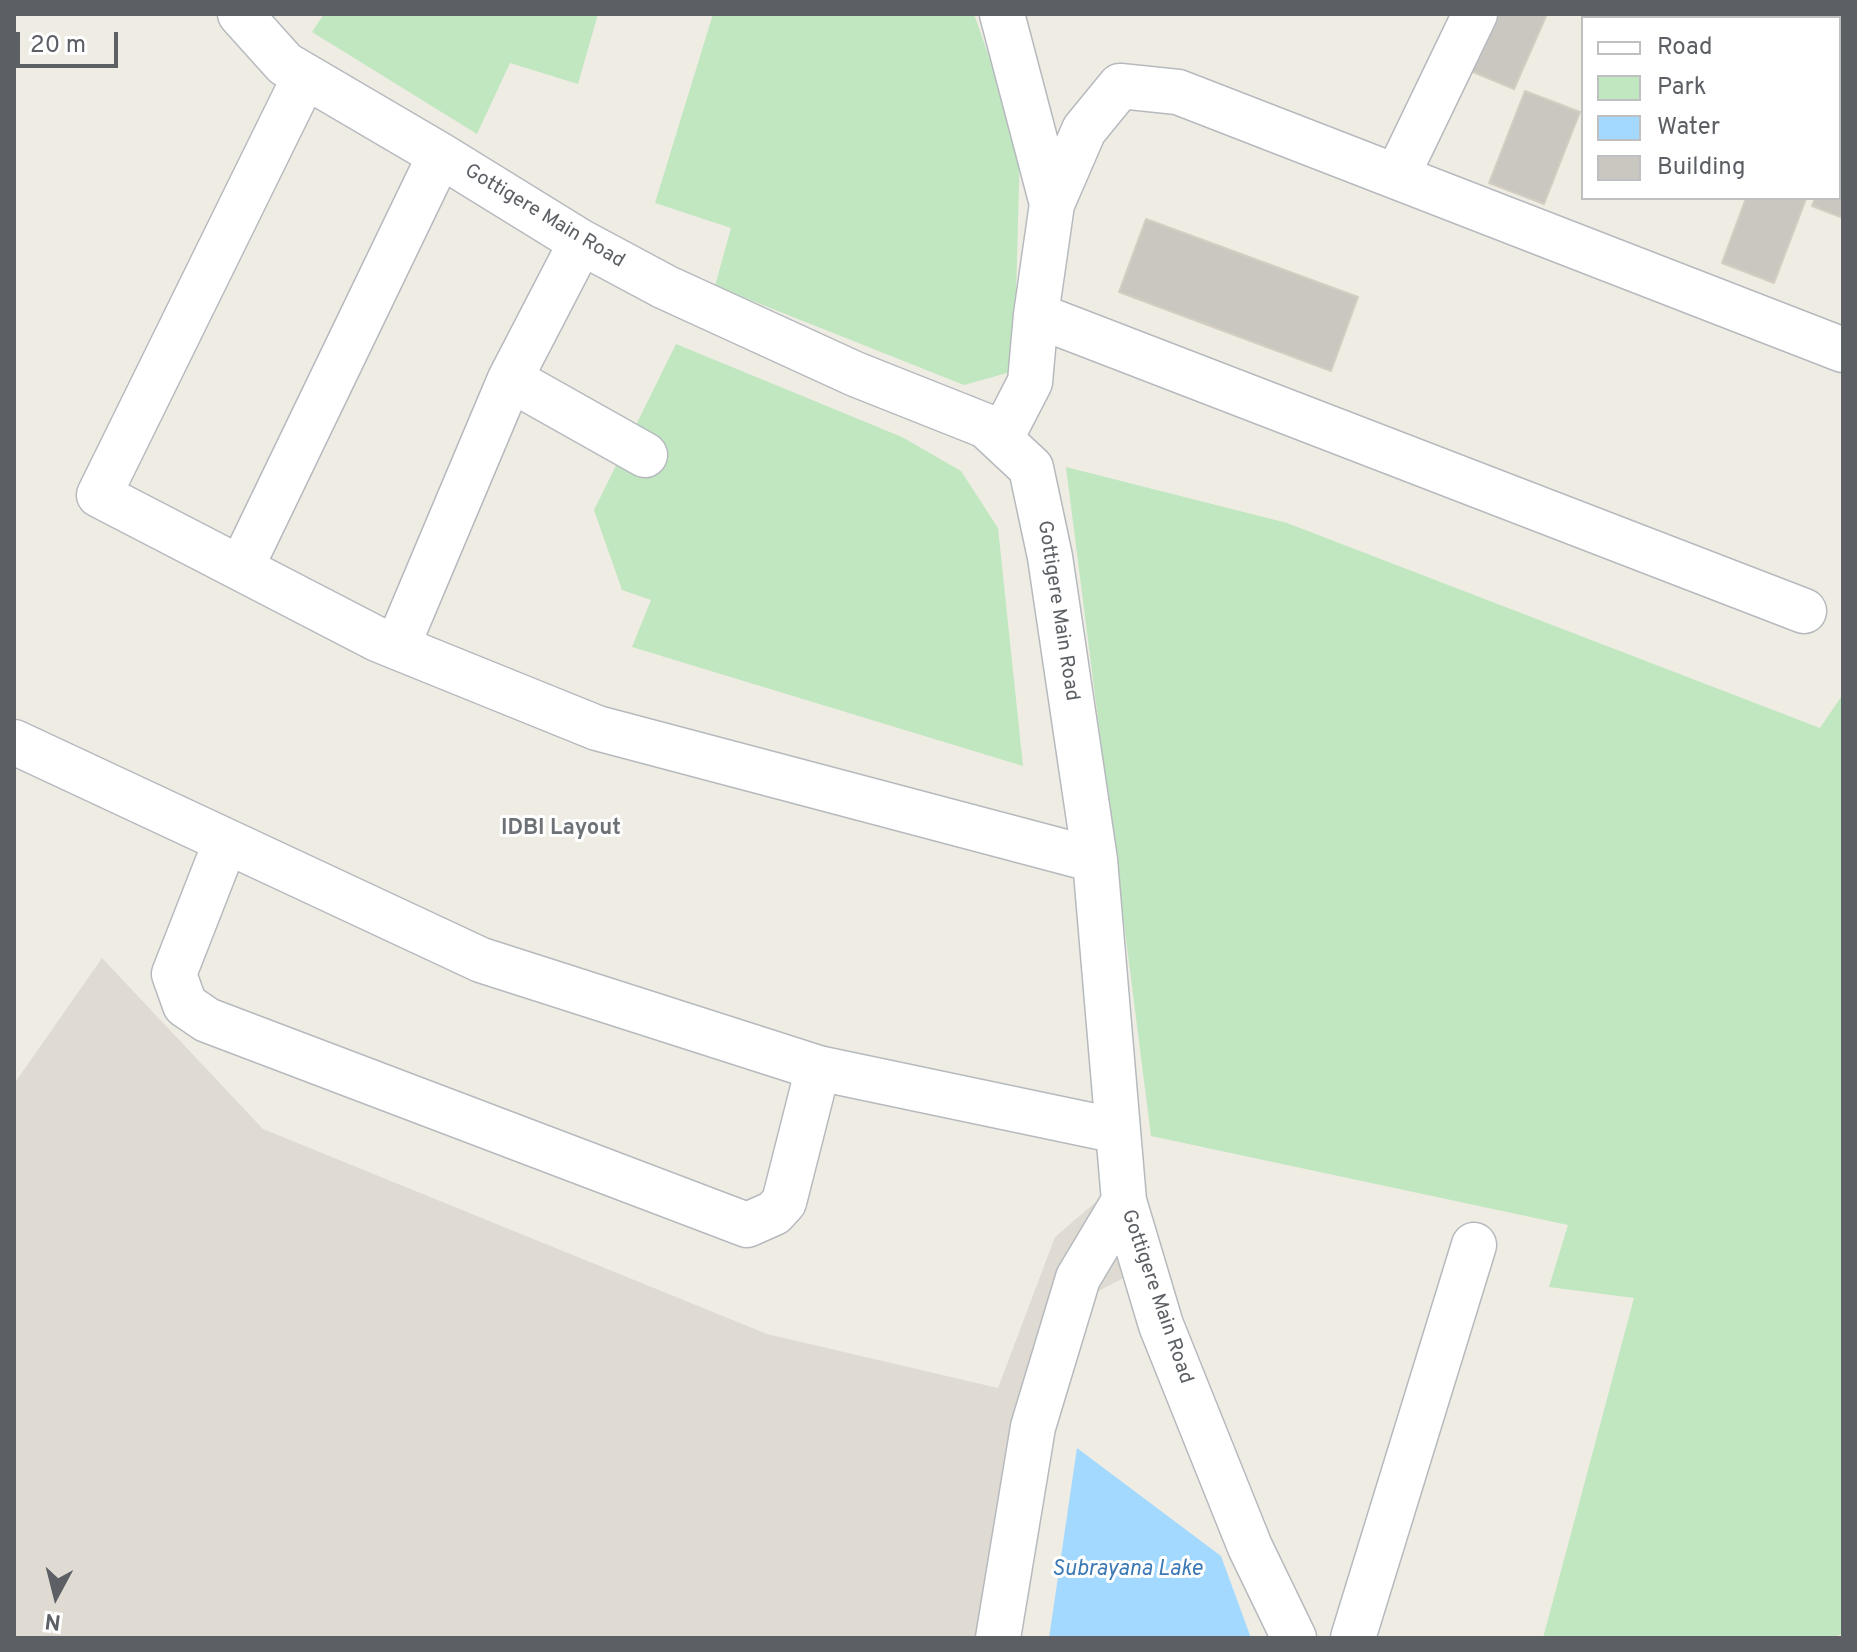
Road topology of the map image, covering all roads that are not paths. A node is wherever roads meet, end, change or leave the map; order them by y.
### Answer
1 (240, 14) edge
2 (1002, 14) edge
3 (1475, 14) edge
4 (305, 76) junction
5 (440, 155) junction
6 (1397, 176) junction
7 (1052, 204) junction
8 (581, 242) junction
9 (1036, 315) junction
10 (1843, 350) edge
11 (510, 379) junction
12 (1001, 438) junction
13 (645, 455) dead end
14 (241, 568) junction
15 (1804, 611) dead end
16 (397, 647) junction
17 (14, 742) edge
18 (226, 841) junction
19 (1095, 860) junction
20 (818, 1068) junction
21 (1118, 1131) junction
22 (1124, 1201) junction
23 (1474, 1245) dead end
24 (998, 1638) edge
25 (1294, 1638) edge
26 (1353, 1638) edge

1 - 4 street, Gottigere Main Road
2 - 7 street
3 - 6 street
4 - 5 street, Gottigere Main Road
4 - 14 street
5 - 8 street, Gottigere Main Road
5 - 14 street
6 - 7 street
6 - 10 street
7 - 9 street
8 - 11 street
8 - 12 street, Gottigere Main Road
9 - 12 street
9 - 15 street
11 - 13 street
11 - 16 street
12 - 19 street, Gottigere Main Road
14 - 16 street
16 - 19 street
17 - 18 street
18 - 20 street
18 - 20 street
19 - 21 street, Gottigere Main Road
20 - 21 street
21 - 22 street, Gottigere Main Road
22 - 24 street
22 - 25 street, Gottigere Main Road
23 - 26 street

